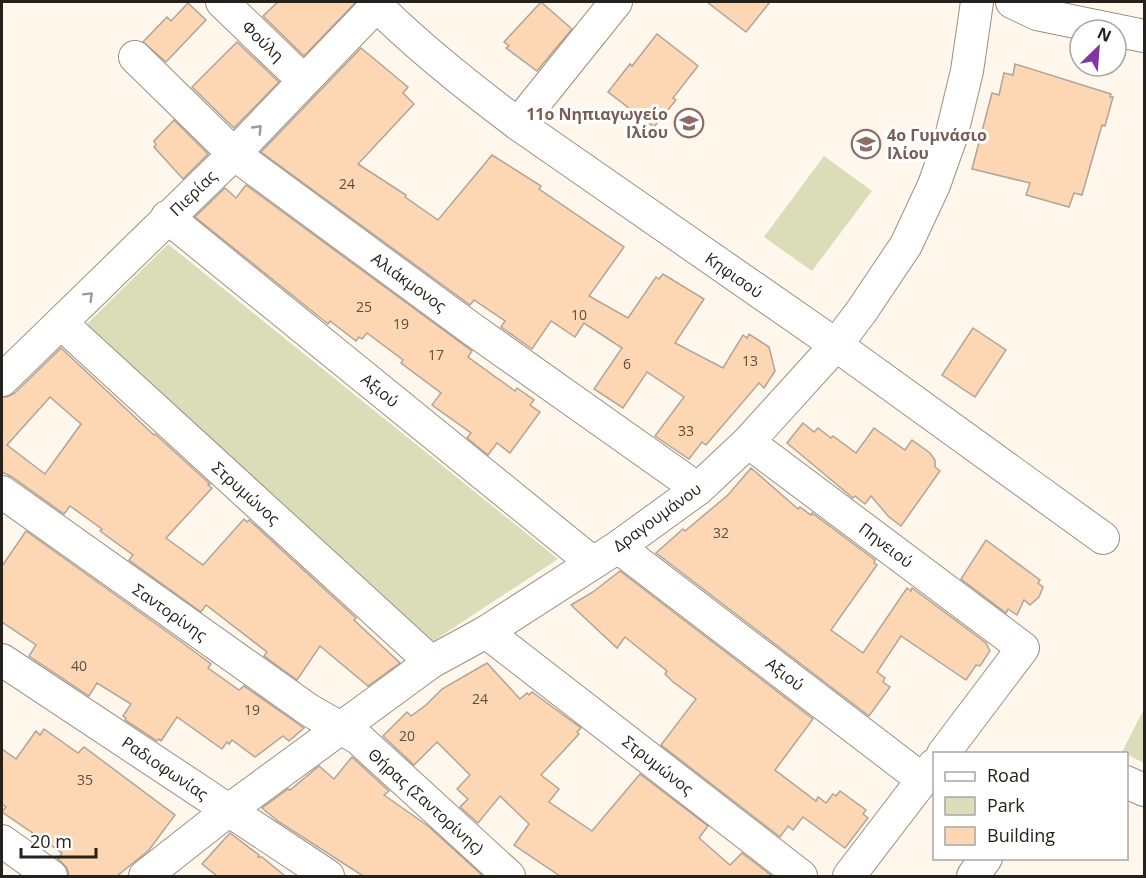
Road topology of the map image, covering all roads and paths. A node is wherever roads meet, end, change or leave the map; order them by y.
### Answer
1 (222, 2) edge
2 (616, 2) edge
3 (977, 2) edge
4 (1012, 2) edge
5 (377, 3) edge
6 (1144, 36) edge
7 (135, 57) dead end
8 (304, 81) junction
9 (518, 124) junction
10 (234, 153) junction
11 (167, 217) junction
12 (61, 323) junction
13 (836, 345) junction
14 (2, 380) edge
15 (748, 442) junction
16 (698, 489) junction
17 (2, 492) edge
18 (1103, 538) dead end
19 (606, 555) junction
20 (486, 632) junction
21 (2, 660) edge
22 (431, 662) junction
23 (342, 728) junction
24 (944, 752) edge
25 (929, 772) edge
26 (1128, 783) edge
27 (1144, 790) edge
28 (229, 810) junction
29 (2, 841) edge
30 (985, 860) edge
31 (51, 876) edge
32 (145, 876) edge
33 (328, 876) edge
34 (509, 876) edge
35 (801, 876) edge
36 (849, 876) edge
37 (973, 876) edge

1 - 8 street, Φούλη
2 - 9 street
3 - 13 street, Δραγουμάνου
4 - 6 street
5 - 8 street, Πιερίας
5 - 9 street, Κηφισού
7 - 10 street, Αλιάκμονος
10 -> 8 street, Πιερίας
9 - 13 street, Κηφισού
10 - 11 street, Πιερίας
10 - 16 street, Αλιάκμονος
12 -> 11 street, Πιερίας
11 - 19 street, Αξιού
12 - 14 street, Πιερίας
12 - 22 street, Στρυμώνος
13 - 15 street, Δραγουμάνου
13 - 18 street, Κηφισού
15 - 16 street, Δραγουμάνου
15 - 24 street, Πηνειού
16 - 19 street, Δραγουμάνου
17 - 23 street, Σαντορίνης
19 - 20 street, Δραγουμάνου
19 - 25 street, Αξιού
20 - 22 street, Δραγουμάνου
20 - 35 street, Στρυμώνος
21 - 28 street, Ραδιοφωνίας
22 - 23 street, Δραγουμάνου
23 - 28 street, Δραγουμάνου
23 - 34 street, Θήρας (Σαντορίνης)
25 - 36 street
26 - 27 street
28 - 32 street, Δραγουμάνου
28 - 33 street, Ραδιοφωνίας
29 - 31 street
30 - 37 street

